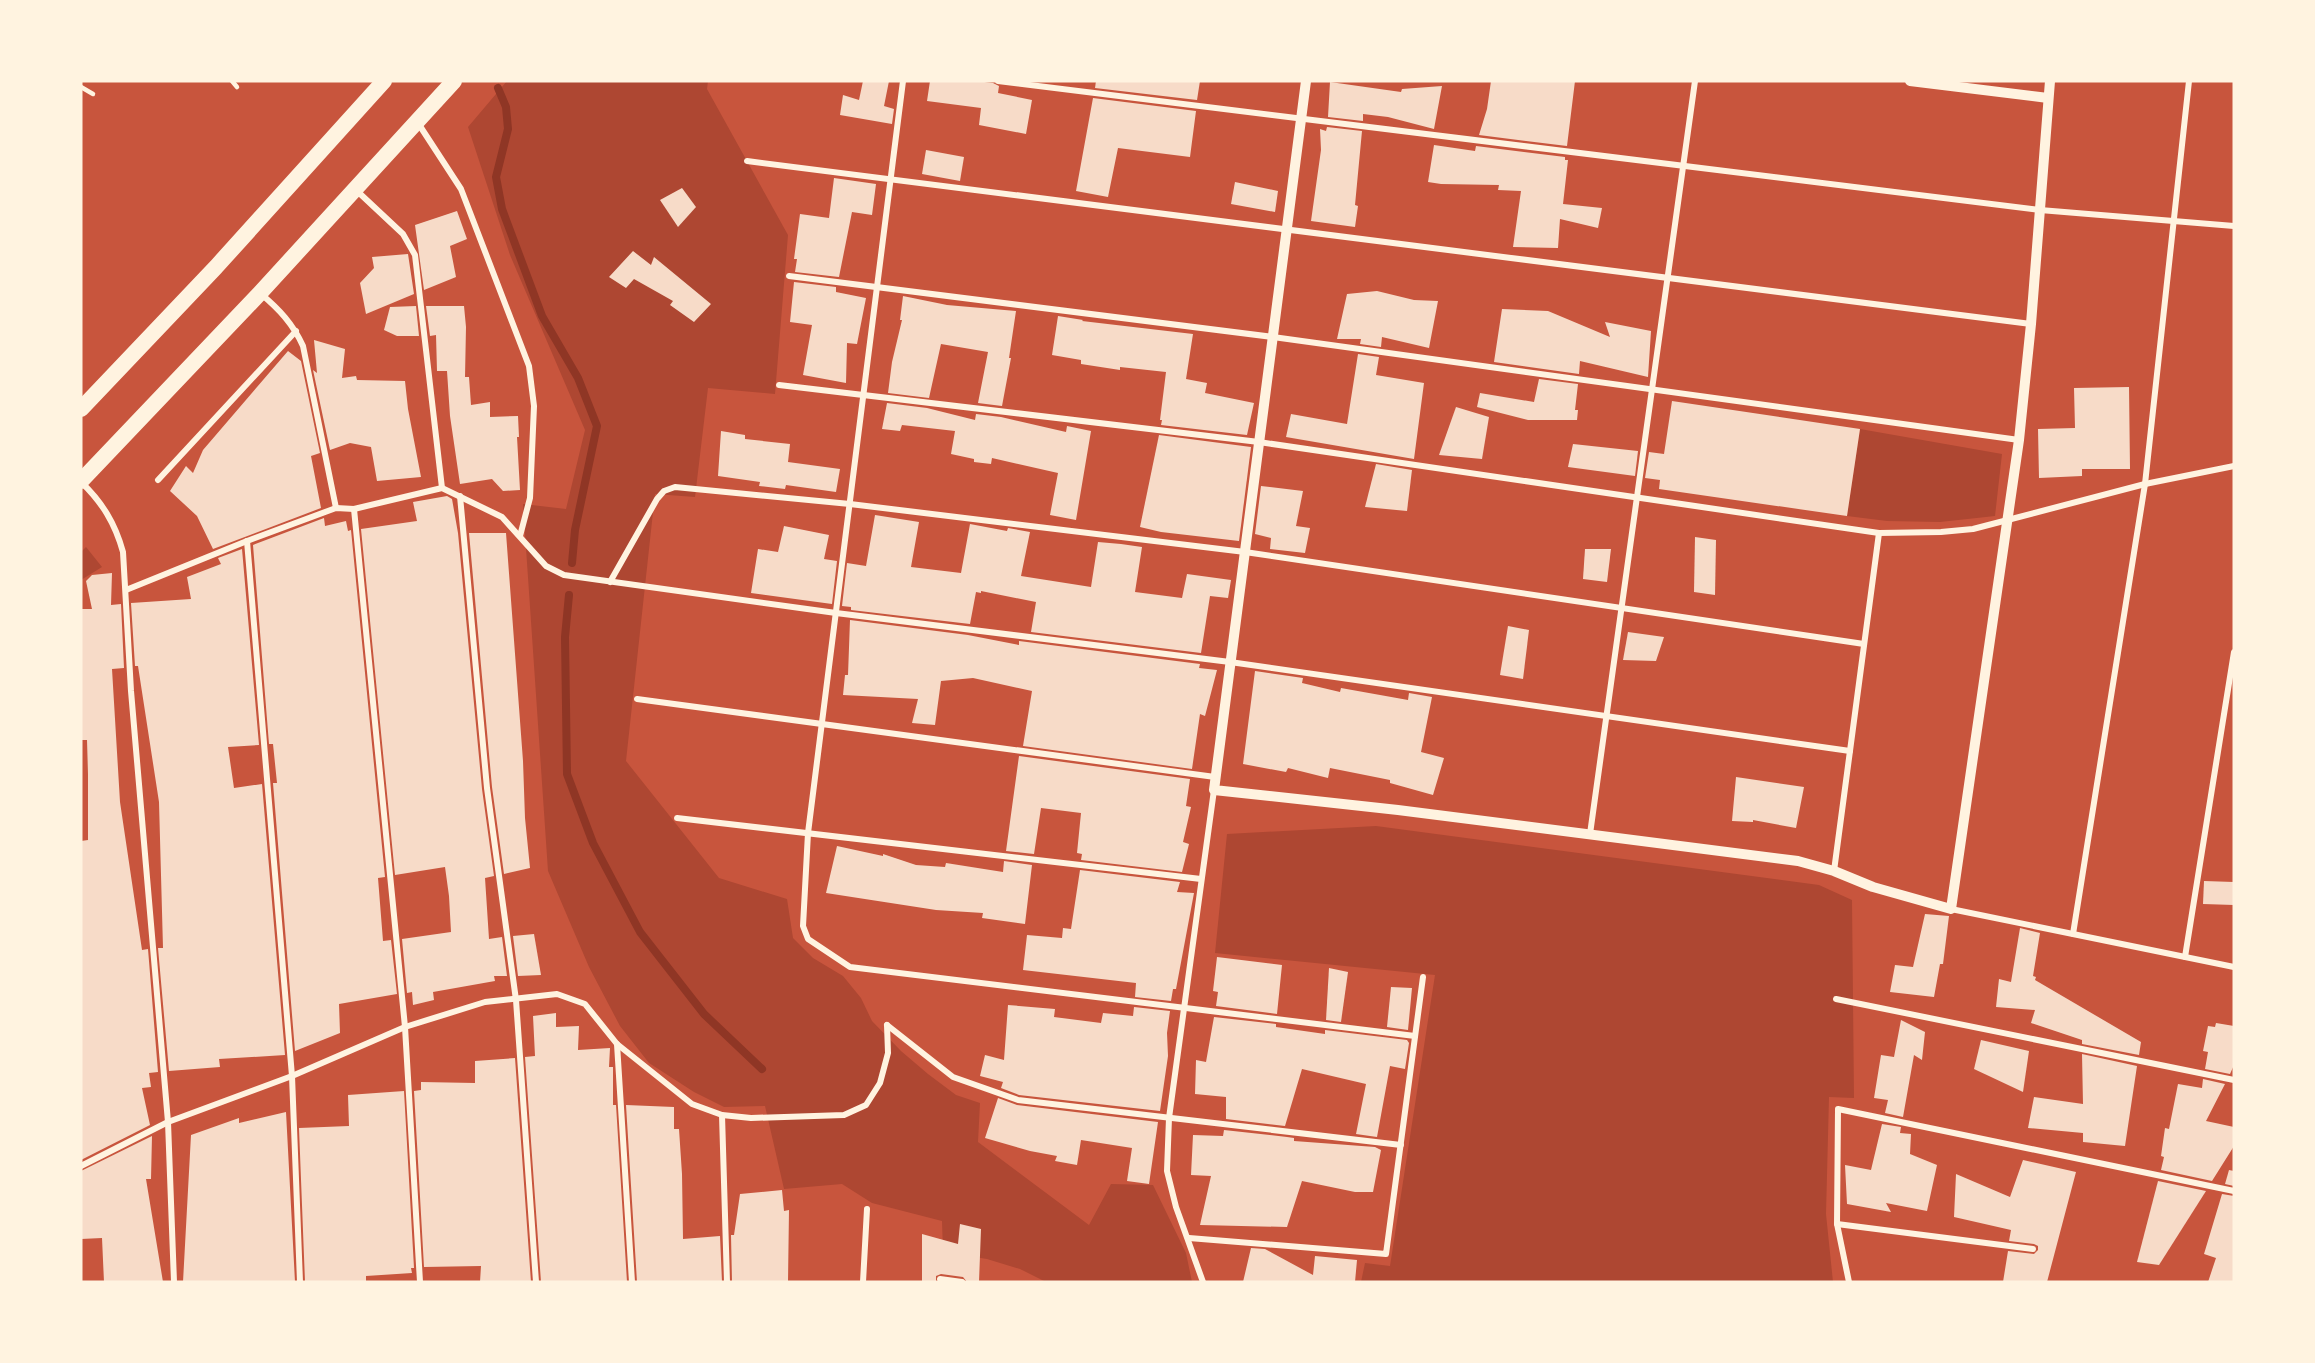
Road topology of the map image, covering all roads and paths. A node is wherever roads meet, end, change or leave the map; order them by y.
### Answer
1 (232, 81) edge
2 (384, 81) edge
3 (454, 81) edge
4 (903, 81) edge
5 (998, 81) edge
6 (1306, 81) edge
7 (1695, 81) edge
8 (1910, 81) edge
9 (2050, 81) edge
10 (2189, 81) edge
11 (81, 87) edge
12 (237, 87) dead end
13 (93, 94) dead end
14 (2048, 98) junction
15 (1301, 120) junction
16 (417, 122) junction
17 (747, 161) dead end
18 (1683, 166) junction
19 (891, 180) junction
20 (355, 189) junction
21 (2040, 210) junction
22 (2176, 221) junction
23 (2234, 226) edge
24 (1286, 230) junction
25 (789, 276) dead end
26 (1668, 279) junction
27 (877, 287) junction
28 (260, 293) junction
29 (2031, 324) junction
30 (296, 331) junction
31 (1273, 337) junction
32 (779, 384) dead end
33 (1652, 389) junction
34 (863, 395) junction
35 (81, 410) edge
36 (2019, 440) junction
37 (1259, 442) junction
38 (2234, 466) edge
39 (158, 480) dead end
40 (81, 482) edge
41 (2145, 484) junction
42 (442, 488) junction
43 (460, 496) junction
44 (1637, 498) junction
45 (850, 504) junction
46 (336, 508) junction
47 (354, 509) junction
48 (2008, 520) junction
49 (1879, 533) junction
50 (520, 536) junction
51 (247, 541) junction
52 (1245, 552) junction
53 (610, 582) junction
54 (126, 590) junction
55 (1622, 608) junction
56 (836, 613) junction
57 (1864, 644) junction
58 (2234, 652) edge
59 (1230, 663) junction
60 (638, 699) dead end
61 (1607, 716) junction
62 (822, 724) junction
63 (1850, 751) junction
64 (1215, 777) junction
65 (1214, 790) junction
66 (677, 818) dead end
67 (808, 833) junction
68 (1590, 834) junction
69 (1834, 871) junction
70 (1202, 879) junction
71 (1951, 909) junction
72 (2073, 934) junction
73 (2185, 957) junction
74 (2234, 967) edge
75 (1423, 977) dead end
76 (1836, 999) dead end
77 (516, 1000) junction
78 (1184, 1006) junction
79 (405, 1027) junction
80 (1415, 1036) junction
81 (617, 1044) junction
82 (292, 1076) junction
83 (2234, 1080) edge
84 (722, 1115) junction
85 (1169, 1118) junction
86 (168, 1122) junction
87 (1401, 1145) junction
88 (81, 1166) edge
89 (2234, 1191) edge
90 (867, 1209) dead end
91 (1838, 1224) junction
92 (1189, 1238) junction
93 (2033, 1249) dead end
94 (940, 1280) dead end
95 (174, 1282) edge
96 (300, 1282) edge
97 (420, 1282) edge
98 (536, 1282) edge
99 (632, 1282) edge
100 (727, 1282) edge
101 (863, 1282) edge
102 (962, 1282) edge
103 (1203, 1282) edge
104 (1849, 1282) edge

1 - 12 lane
2 - 35 highway
3 - 16 highway
4 - 19 street
5 - 15 street
6 - 15 street
7 - 18 street
8 - 14 street
9 - 14 street
10 - 22 street
11 - 13 lane
14 - 21 street
15 - 18 street
15 - 24 street
16 - 20 highway
16 - 50 street
17 - 19 street
18 - 21 street
18 - 26 street
19 - 24 street
19 - 27 street
20 - 28 highway
20 - 42 street
21 - 22 street
21 - 29 street
22 - 23 street
22 - 41 street
24 - 26 street
24 - 31 street
25 - 27 street
26 - 29 street
26 - 33 street
27 - 31 street
27 - 34 street
28 - 30 street
28 - 40 highway
29 - 36 street
30 - 39 street
30 - 46 street
31 - 33 street
31 - 37 street
32 - 34 street
33 - 36 street
33 - 44 street
34 - 37 street
34 - 45 street
36 - 48 street
37 - 44 street
37 - 52 street
38 - 41 street
40 - 54 street
41 - 48 street
41 - 72 street
42 - 43 street
42 - 47 street
43 - 50 street
43 - 77 street
44 - 49 street
44 - 55 street
45 - 52 street
45 - 53 street
45 - 56 street
46 - 47 street
46 - 51 street
47 - 79 street
48 - 49 street
48 - 71 street
49 - 57 street
50 - 53 street
51 - 54 street
51 - 82 street
52 - 55 street
52 - 59 street
53 - 56 street
54 - 86 street
55 - 57 street
55 - 61 street
56 - 59 street
56 - 62 street
57 - 63 street
58 - 73 street
59 - 61 street
59 - 64 street
60 - 62 street
61 - 63 street
61 - 68 street
62 - 64 street
62 - 67 street
63 - 69 street
64 - 65 street
65 - 68 street
65 - 70 street
66 - 67 street
67 - 70 street
67 - 78 street
68 - 69 street
69 - 71 street
70 - 78 street
71 - 72 street
72 - 73 street
73 - 74 street
75 - 80 street
76 - 83 street
77 - 79 street
77 - 81 street
77 - 98 street
78 - 80 street
78 - 85 street
79 - 82 street
79 - 97 street
80 - 87 street
81 - 84 street
81 - 99 street
82 - 86 street
82 - 96 street
84 - 85 street
84 - 100 street
85 - 87 street
85 - 92 street
86 - 88 street
86 - 95 street
87 - 92 street
89 - 91 street
90 - 101 street
91 - 93 street
91 - 104 street
92 - 103 street
94 - 102 street

